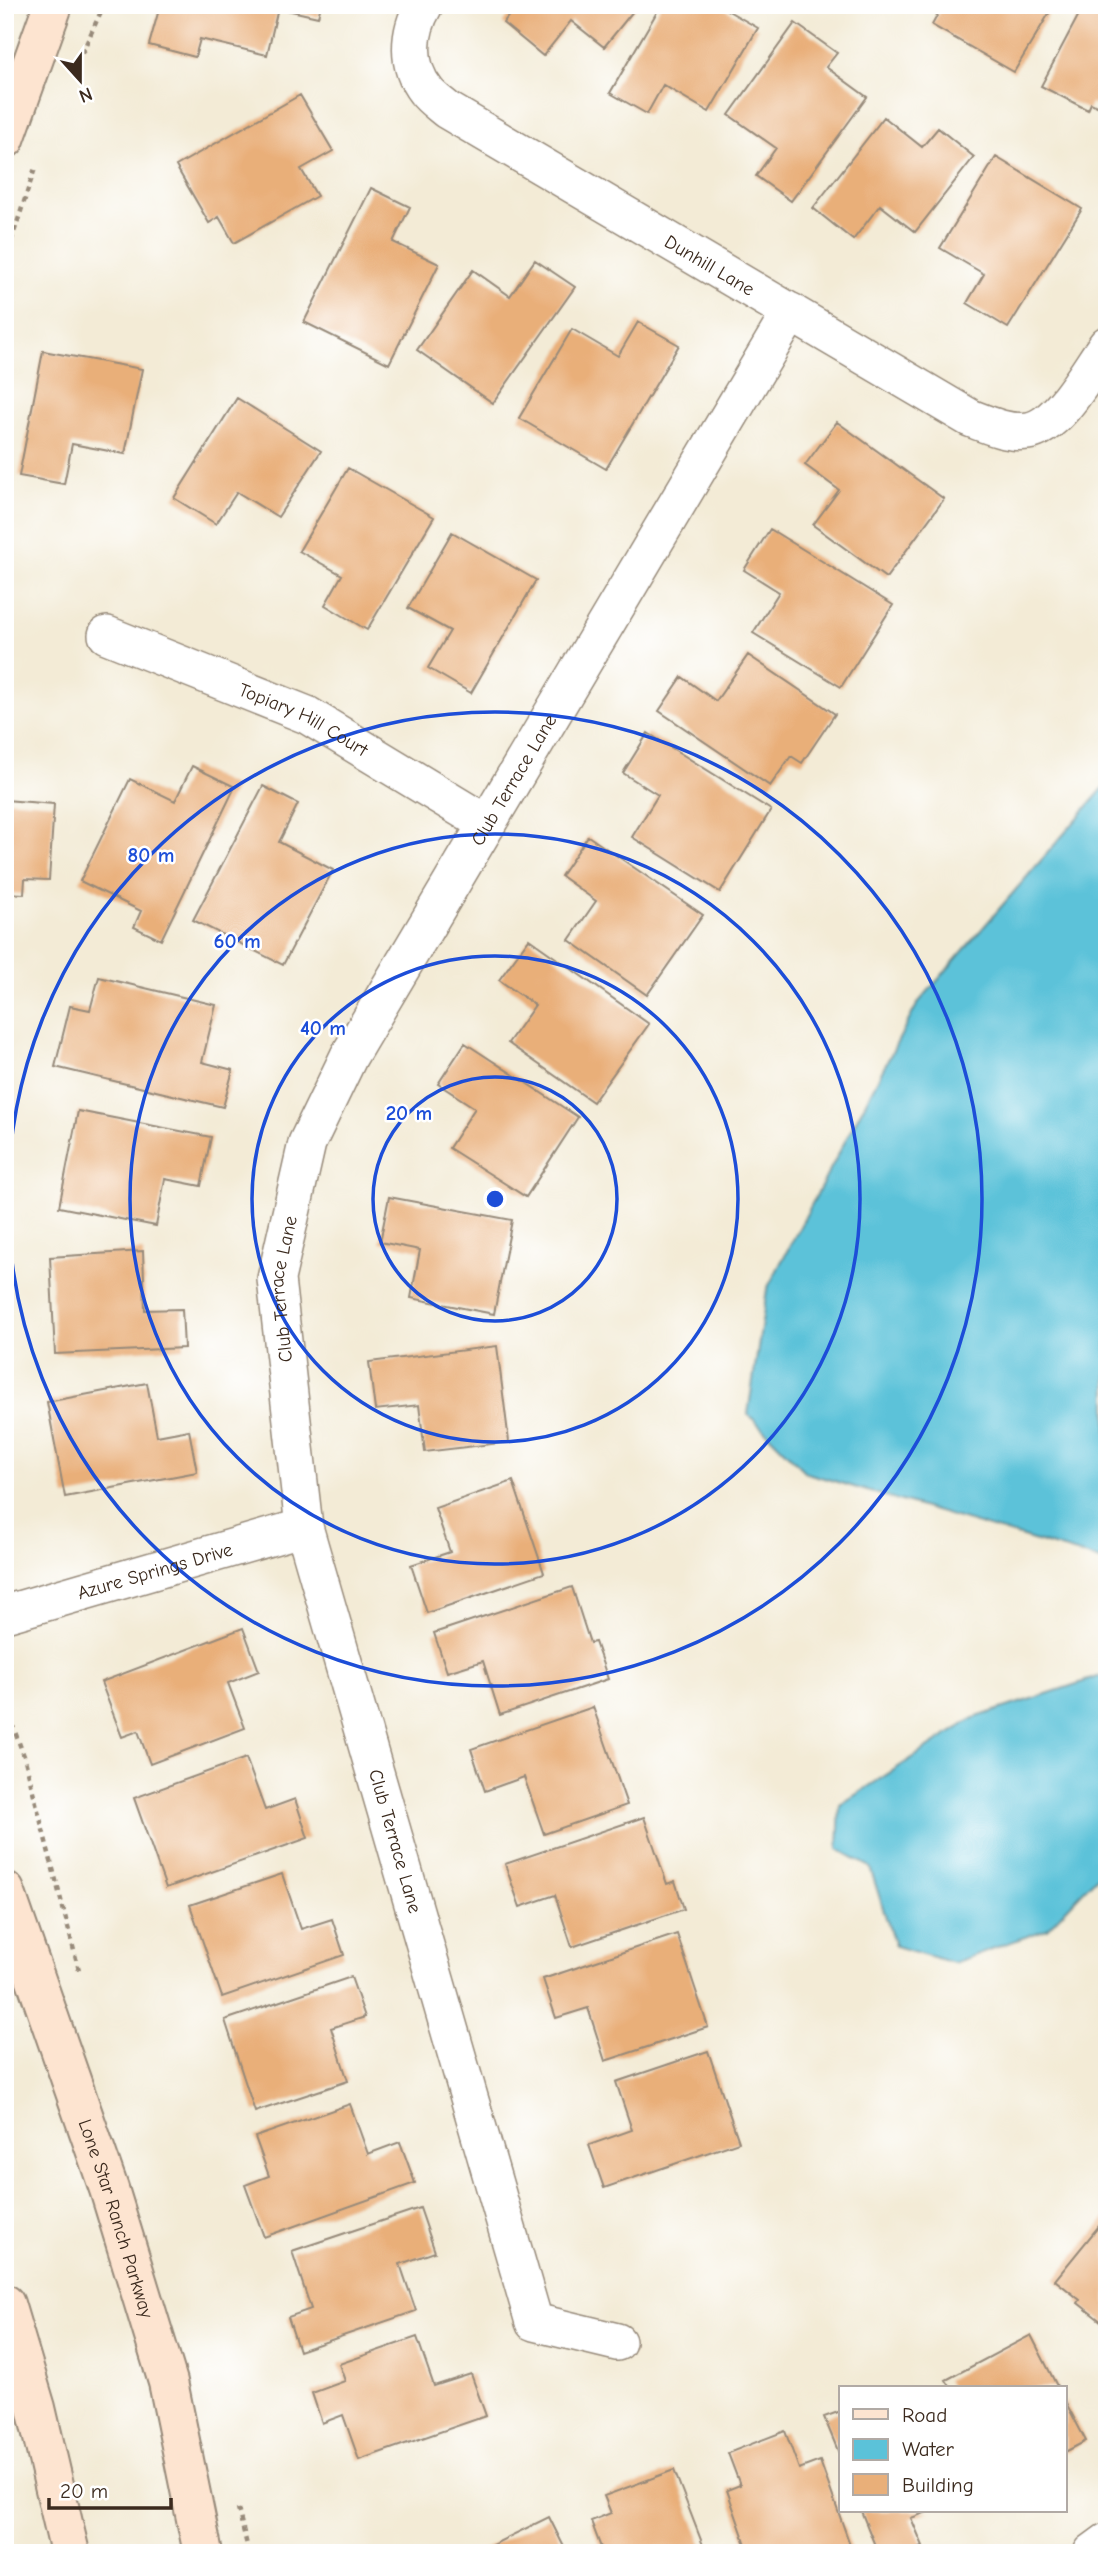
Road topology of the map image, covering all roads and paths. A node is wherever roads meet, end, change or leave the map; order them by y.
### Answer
1 (53, 5) edge
2 (424, 5) edge
3 (5, 139) edge
4 (791, 312) junction
5 (1107, 345) edge
6 (107, 635) dead end
7 (487, 824) junction
8 (304, 1527) junction
9 (5, 1614) edge
10 (5, 1891) edge
11 (5, 2304) edge
12 (617, 2342) dead end
13 (1107, 2542) edge
14 (70, 2553) edge
15 (203, 2553) edge
16 (1091, 2553) edge

1 - 3 main road
2 - 4 street, Dunhill Lane
4 - 5 street, Dunhill Lane
4 - 7 street, Club Terrace Lane
6 - 7 street, Topiary Hill Court
7 - 8 street, Club Terrace Lane
8 - 9 street, Azure Springs Drive
8 - 12 street, Club Terrace Lane
10 - 15 main road, Lone Star Ranch Parkway
11 - 14 main road
13 - 16 street

